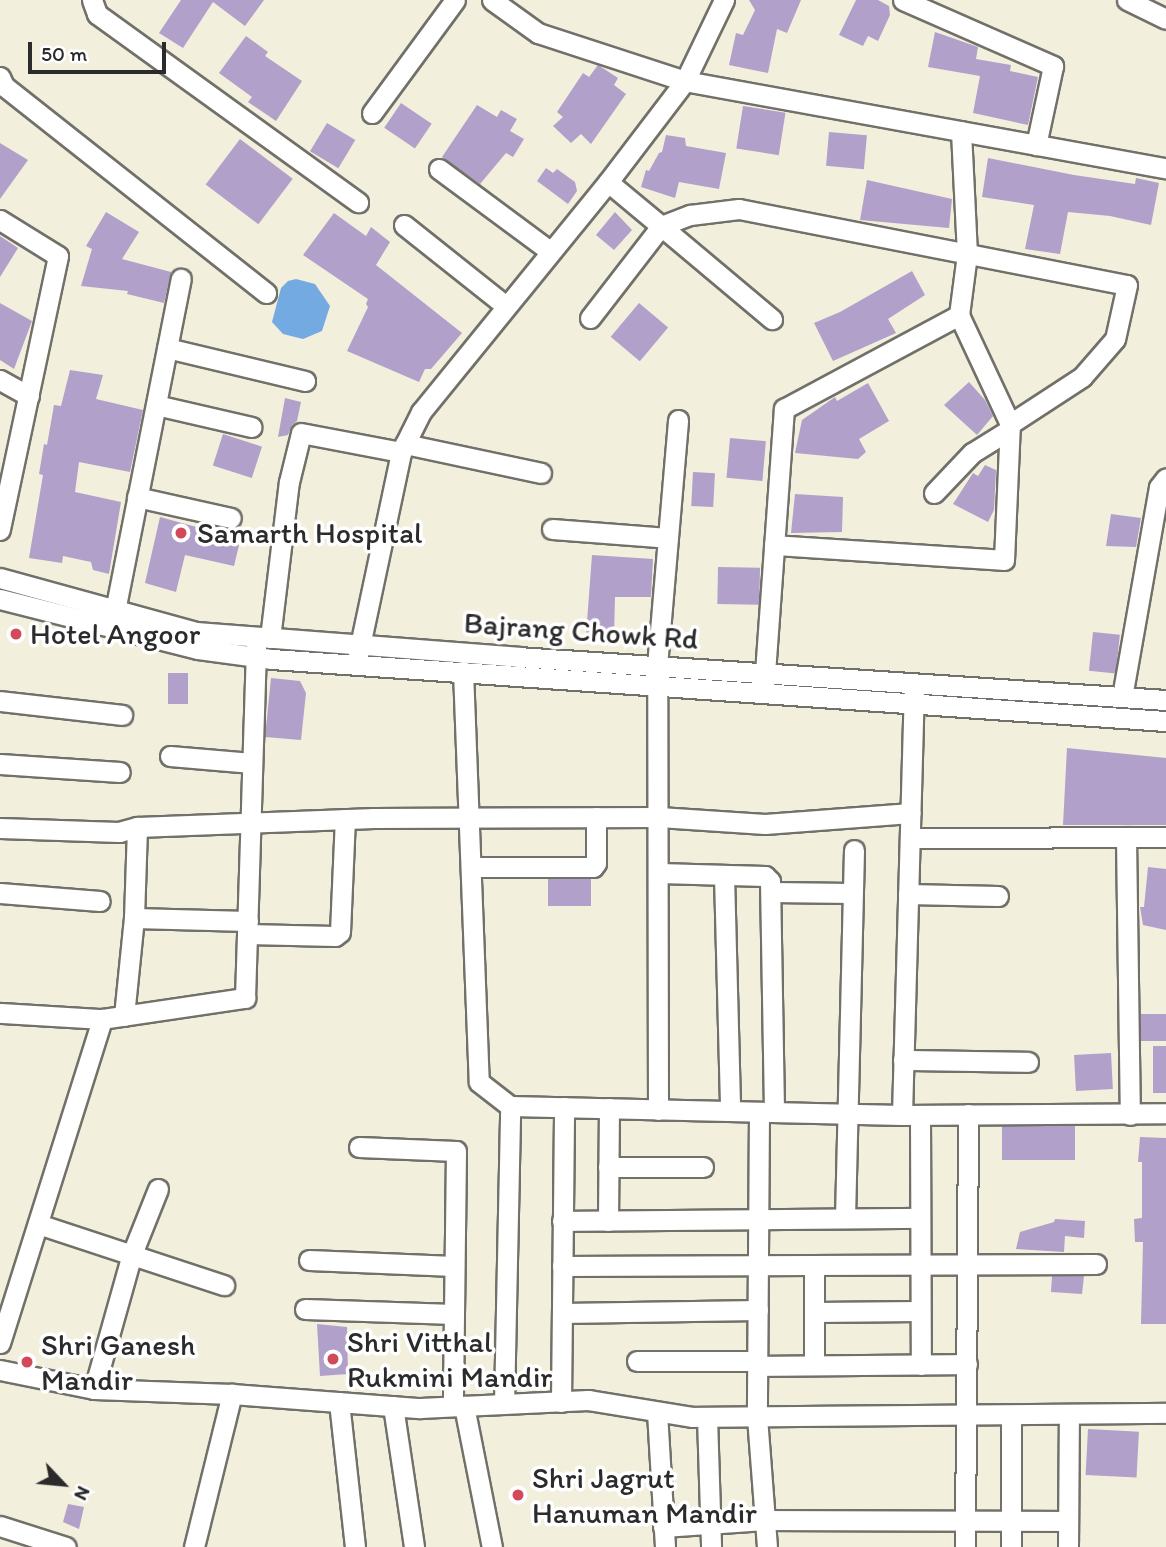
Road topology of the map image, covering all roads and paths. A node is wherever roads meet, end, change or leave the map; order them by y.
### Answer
1 (92, 0) edge
2 (456, 0) edge
3 (492, 0) edge
4 (724, 0) edge
5 (903, 0) edge
6 (1136, 2) edge
7 (1166, 19) edge
8 (0, 77) edge
9 (685, 81) junction
10 (372, 114) dead end
11 (961, 131) junction
12 (1036, 145) junction
13 (1166, 168) edge
14 (439, 169) dead end
15 (608, 182) junction
16 (358, 202) dead end
17 (0, 220) edge
18 (404, 225) dead end
19 (661, 226) junction
20 (550, 251) junction
21 (967, 254) junction
22 (181, 279) dead end
23 (266, 293) dead end
24 (506, 306) junction
25 (960, 315) junction
26 (590, 318) dead end
27 (772, 318) dead end
28 (167, 348) junction
29 (0, 380) edge
30 (305, 381) dead end
31 (29, 396) junction
32 (156, 405) junction
33 (678, 420) dead end
34 (251, 427) dead end
35 (1010, 427) junction
36 (403, 448) junction
37 (541, 473) dead end
38 (1166, 478) edge
39 (934, 494) dead end
40 (137, 497) junction
41 (231, 518) dead end
42 (552, 529) dead end
43 (0, 530) edge
44 (1158, 535) edge
45 (668, 538) junction
46 (774, 545) junction
47 (0, 578) edge
48 (0, 599) edge
49 (113, 619) junction
50 (262, 637) junction
51 (358, 654) junction
52 (256, 657) junction
53 (463, 671) junction
54 (658, 675) junction
55 (764, 682) junction
56 (914, 693) junction
57 (1122, 697) junction
58 (1166, 700) edge
59 (0, 701) edge
60 (122, 715) dead end
61 (1166, 721) edge
62 (170, 756) dead end
63 (252, 763) junction
64 (0, 764) edge
65 (120, 772) dead end
66 (911, 813) junction
67 (468, 817) junction
68 (597, 817) junction
69 (659, 817) junction
70 (345, 819) junction
71 (250, 823) junction
72 (137, 827) junction
73 (0, 828) edge
74 (1126, 837) junction
75 (1166, 837) edge
76 (910, 838) junction
77 (854, 850) dead end
78 (471, 867) junction
79 (659, 873) junction
80 (724, 874) junction
81 (771, 892) junction
82 (0, 893) edge
83 (852, 893) junction
84 (908, 894) junction
85 (998, 895) dead end
86 (100, 901) dead end
87 (134, 918) junction
88 (247, 928) junction
89 (0, 1013) edge
90 (124, 1016) junction
91 (102, 1019) junction
92 (903, 1060) junction
93 (1028, 1062) dead end
94 (510, 1106) junction
95 (564, 1107) junction
96 (609, 1108) junction
97 (658, 1110) junction
98 (730, 1111) junction
99 (766, 1112) junction
100 (1166, 1113) edge
101 (845, 1114) junction
102 (968, 1114) junction
103 (911, 1115) junction
104 (1130, 1115) junction
105 (359, 1147) dead end
106 (608, 1167) junction
107 (703, 1167) dead end
108 (158, 1188) dead end
109 (758, 1218) junction
110 (845, 1218) junction
111 (920, 1218) junction
112 (562, 1221) junction
113 (608, 1221) junction
114 (38, 1224) junction
115 (132, 1254) junction
116 (309, 1260) dead end
117 (1096, 1264) dead end
118 (758, 1265) junction
119 (814, 1265) junction
120 (920, 1265) junction
121 (967, 1265) junction
122 (454, 1266) junction
123 (562, 1266) junction
124 (224, 1285) dead end
125 (305, 1309) dead end
126 (758, 1310) junction
127 (920, 1311) junction
128 (814, 1312) junction
129 (562, 1313) junction
130 (454, 1314) junction
131 (0, 1342) edge
132 (637, 1361) dead end
133 (758, 1363) junction
134 (921, 1364) junction
135 (967, 1364) junction
136 (814, 1365) junction
137 (0, 1370) edge
138 (94, 1389) junction
139 (232, 1394) junction
140 (339, 1402) junction
141 (561, 1402) junction
142 (505, 1404) junction
143 (393, 1406) junction
144 (459, 1406) junction
145 (657, 1412) junction
146 (1166, 1413) edge
147 (1069, 1414) junction
148 (1011, 1415) junction
149 (967, 1416) junction
150 (707, 1417) junction
151 (757, 1417) junction
152 (765, 1520) junction
153 (965, 1521) junction
154 (1011, 1521) junction
155 (1068, 1521) junction
156 (708, 1524) junction
157 (0, 1526) edge
158 (664, 1537) edge
159 (66, 1547) edge
160 (194, 1547) edge
161 (355, 1547) edge
162 (414, 1547) edge
163 (492, 1547) edge
164 (711, 1547) edge
165 (767, 1547) edge
166 (965, 1547) edge
167 (1011, 1547) edge
168 (1068, 1547) edge

1 - 16 street
2 - 10 street
3 - 9 street
4 - 9 street
5 - 12 street
6 - 7 street
8 - 23 street
9 - 11 street
9 - 15 street
11 - 12 street
11 - 21 street
12 - 13 street
14 - 20 street
15 - 19 street
15 - 20 street
17 - 31 street
18 - 24 street
19 - 21 street
19 - 26 street
19 - 27 street
20 - 24 street
21 - 25 street
21 - 35 street
22 - 28 street
24 - 36 street
25 - 35 street
25 - 46 street
28 - 30 street
28 - 32 street
29 - 31 street
31 - 43 street
32 - 34 street
32 - 40 street
33 - 45 street
35 - 39 street
35 - 46 street
36 - 37 street
36 - 50 street
36 - 51 street
38 - 44 street
40 - 41 street
40 - 49 street
42 - 45 street
44 - 57 street
45 - 54 street
46 - 55 street
47 - 49 street, Bajrang Chowk Rd
48 - 49 street, Bajrang Chowk Rd
49 - 50 street, Bajrang Chowk Rd
49 - 52 street, Bajrang Chowk Rd
50 - 51 street, Bajrang Chowk Rd
50 - 52 street
51 - 52 street, Bajrang Chowk Rd
51 - 53 street, Bajrang Chowk Rd
51 - 54 street, Bajrang Chowk Rd
52 - 63 street
53 - 54 street, Bajrang Chowk Rd
53 - 67 street
54 - 55 street, Bajrang Chowk Rd
54 - 69 street
55 - 56 street, Bajrang Chowk Rd
56 - 57 street, Bajrang Chowk Rd
56 - 61 street, Bajrang Chowk Rd
56 - 66 street
57 - 58 street, Bajrang Chowk Rd
59 - 60 street
62 - 63 street
63 - 71 street
64 - 65 street
66 - 69 street
66 - 76 street
67 - 68 street
67 - 70 street
67 - 78 street
68 - 69 street
68 - 78 street
69 - 79 street
70 - 71 street
70 - 88 street
71 - 72 street
71 - 88 street
72 - 73 street
72 - 87 street
74 - 75 street
74 - 76 street
74 - 104 street
76 - 84 street
77 - 83 street
78 - 94 street
79 - 80 street
79 - 97 street
80 - 81 street
80 - 98 street
81 - 83 street
81 - 99 street
82 - 86 street
83 - 101 street
84 - 85 street
84 - 92 street
87 - 88 street
87 - 90 street
88 - 90 street
89 - 91 street
90 - 91 street
91 - 114 street
92 - 93 street
92 - 103 street
94 - 95 street
94 - 142 street
95 - 96 street
95 - 112 street
96 - 97 street
96 - 106 street
97 - 98 street
98 - 99 street
99 - 101 street
99 - 109 street
100 - 104 street
101 - 103 street
101 - 110 street
102 - 103 street
102 - 104 street
102 - 121 street
103 - 111 street
105 - 122 street
106 - 107 street
106 - 113 street
108 - 115 street
109 - 110 street
109 - 113 street
109 - 118 street
110 - 111 street
111 - 120 street
112 - 113 street
112 - 123 street
114 - 115 street
114 - 131 street
115 - 124 street
115 - 138 street
116 - 122 street
117 - 121 street
118 - 119 street
118 - 123 street
118 - 126 street
119 - 120 street
119 - 128 street
120 - 121 street
120 - 127 street
121 - 135 street
122 - 130 street
123 - 129 street
125 - 130 street
126 - 129 street
126 - 133 street
127 - 128 street
127 - 134 street
128 - 136 street
129 - 141 street
130 - 144 street
132 - 133 street
133 - 136 street
133 - 151 street
134 - 135 street
134 - 136 street
135 - 149 street
137 - 138 street
138 - 139 street
139 - 140 street
139 - 160 street
140 - 143 street
140 - 161 street
141 - 142 street
141 - 145 street
142 - 144 street
143 - 144 street
143 - 162 street
144 - 163 street
145 - 150 street
145 - 158 street
146 - 147 street
147 - 148 street
147 - 155 street
148 - 149 street
148 - 154 street
149 - 151 street
149 - 153 street
150 - 151 street
150 - 156 street
151 - 152 street
152 - 153 street
152 - 156 street
152 - 165 street
153 - 154 street
153 - 166 street
154 - 155 street
154 - 167 street
155 - 168 street
156 - 158 street
156 - 164 street
157 - 159 street

